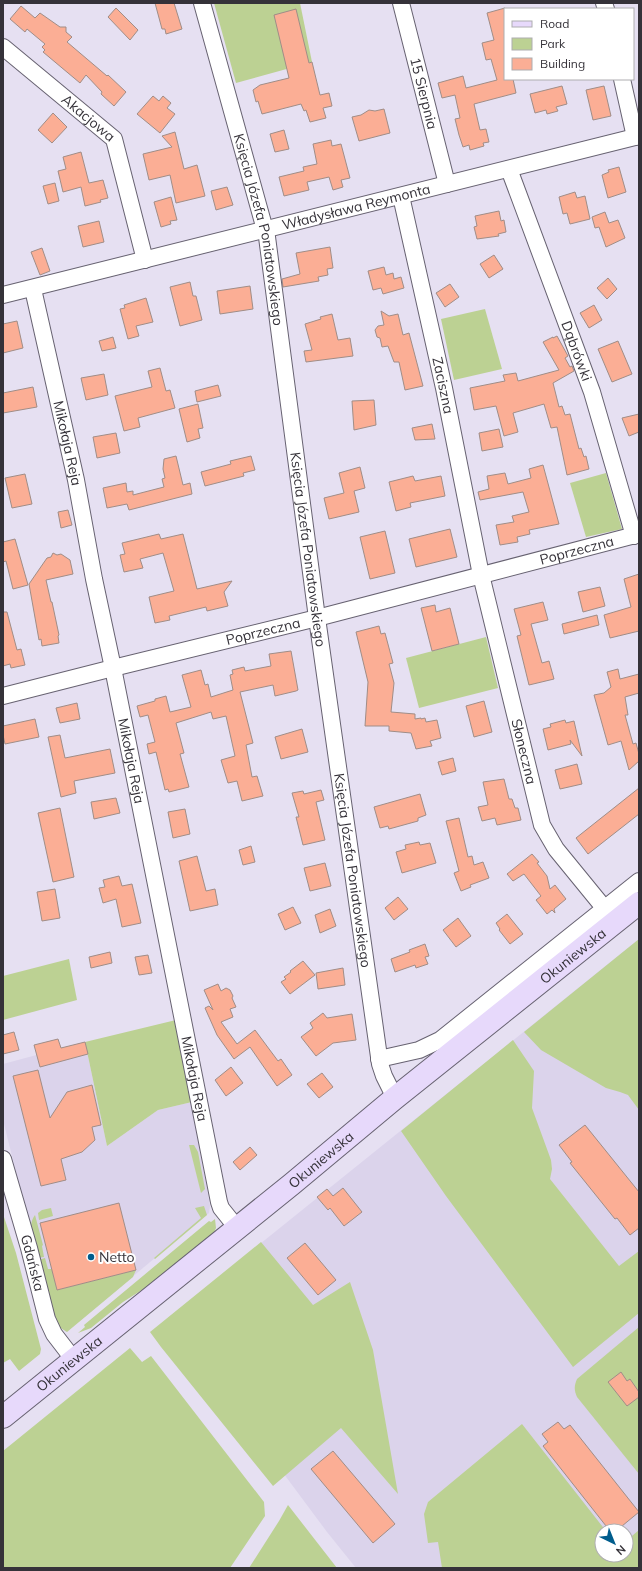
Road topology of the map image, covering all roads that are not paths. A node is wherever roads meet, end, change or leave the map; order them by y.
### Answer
1 (202, 3) edge
2 (401, 3) edge
3 (3, 47) edge
4 (622, 80) edge
5 (637, 137) edge
6 (509, 169) junction
7 (447, 184) junction
8 (401, 196) junction
9 (265, 229) junction
10 (145, 260) junction
11 (33, 289) junction
12 (3, 295) edge
13 (637, 535) edge
14 (481, 575) junction
15 (317, 618) junction
16 (113, 668) junction
17 (3, 696) edge
18 (639, 881) edge
19 (639, 903) edge
20 (605, 909) junction
21 (379, 1059) junction
22 (395, 1098) junction
23 (3, 1159) edge
24 (237, 1228) junction
25 (68, 1352) junction
26 (3, 1417) edge

1 - 9 street, Księcia Józefa Poniatowskiego
2 - 7 street, 15 Sierpnia
3 - 10 street, Akacjowa
4 - 5 street
5 - 6 street, Władysława Reymonta
6 - 7 street, Władysława Reymonta
6 - 13 street, Dąbrówki
7 - 8 street, Władysława Reymonta
8 - 9 street, Władysława Reymonta
8 - 14 street, Zaciszna
9 - 10 street, Władysława Reymonta
9 - 15 street, Księcia Józefa Poniatowskiego
10 - 11 street, Władysława Reymonta
11 - 12 street, Władysława Reymonta
11 - 16 street, Mikołaja Reja
13 - 14 street, Poprzeczna
14 - 15 street, Poprzeczna
14 - 20 street, Słoneczna
15 - 16 street, Poprzeczna
15 - 21 street, Księcia Józefa Poniatowskiego
16 - 17 street, Poprzeczna
16 - 24 street, Mikołaja Reja
18 - 20 street, Okuniewska
19 - 22 main road, Okuniewska
20 - 21 street, Okuniewska
21 - 22 street, Księcia Józefa Poniatowskiego
22 - 24 main road, Okuniewska
23 - 25 street, Gdańska
24 - 25 main road, Okuniewska
25 - 26 main road, Okuniewska

